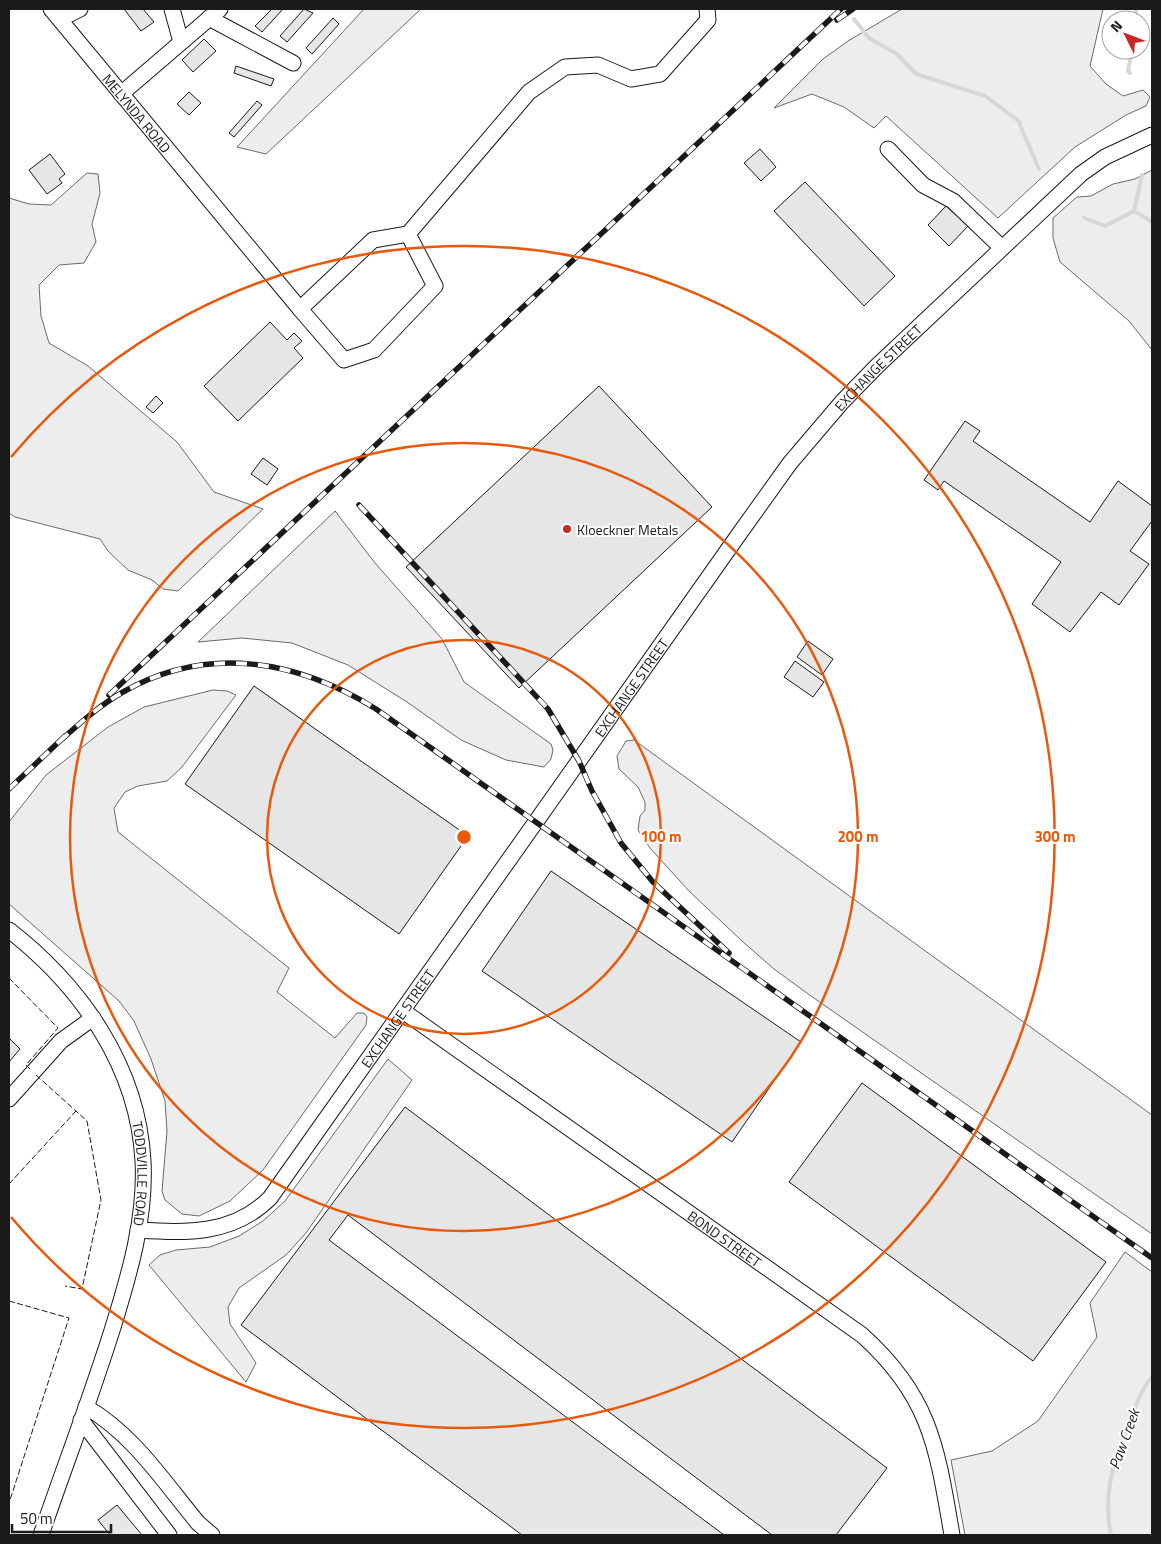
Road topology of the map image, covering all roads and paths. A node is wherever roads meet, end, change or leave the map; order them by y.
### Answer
1 (80, 9) edge
2 (172, 9) edge
3 (707, 9) edge
4 (215, 13) edge
5 (56, 14) edge
6 (182, 42) junction
7 (293, 63) dead end
8 (121, 94) junction
9 (1152, 135) edge
10 (888, 148) dead end
11 (408, 234) junction
12 (1002, 248) junction
13 (300, 309) junction
14 (9, 930) edge
15 (403, 1011) junction
16 (93, 1018) junction
17 (9, 1099) edge
18 (138, 1230) junction
19 (84, 1414) junction
20 (41, 1535) edge
21 (169, 1535) edge
22 (212, 1535) edge
23 (952, 1535) edge

1 - 5 street
2 - 6 street
3 - 11 street
4 - 6 street
4 - 7 street
5 - 8 street, MELYNDA ROAD
6 - 8 street
8 - 13 street, MELYNDA ROAD
9 - 12 street, EXCHANGE STREET
10 - 12 street
11 - 13 street
11 - 13 street, MELYNDA ROAD
12 - 15 street, EXCHANGE STREET
14 - 16 street, TODDVILLE ROAD
15 - 18 street, EXCHANGE STREET
15 - 23 street, BOND STREET
16 - 17 street
16 - 18 street, TODDVILLE ROAD
18 - 19 street, TODDVILLE ROAD
19 - 20 street, TODDVILLE ROAD
19 - 21 street
19 - 22 street

